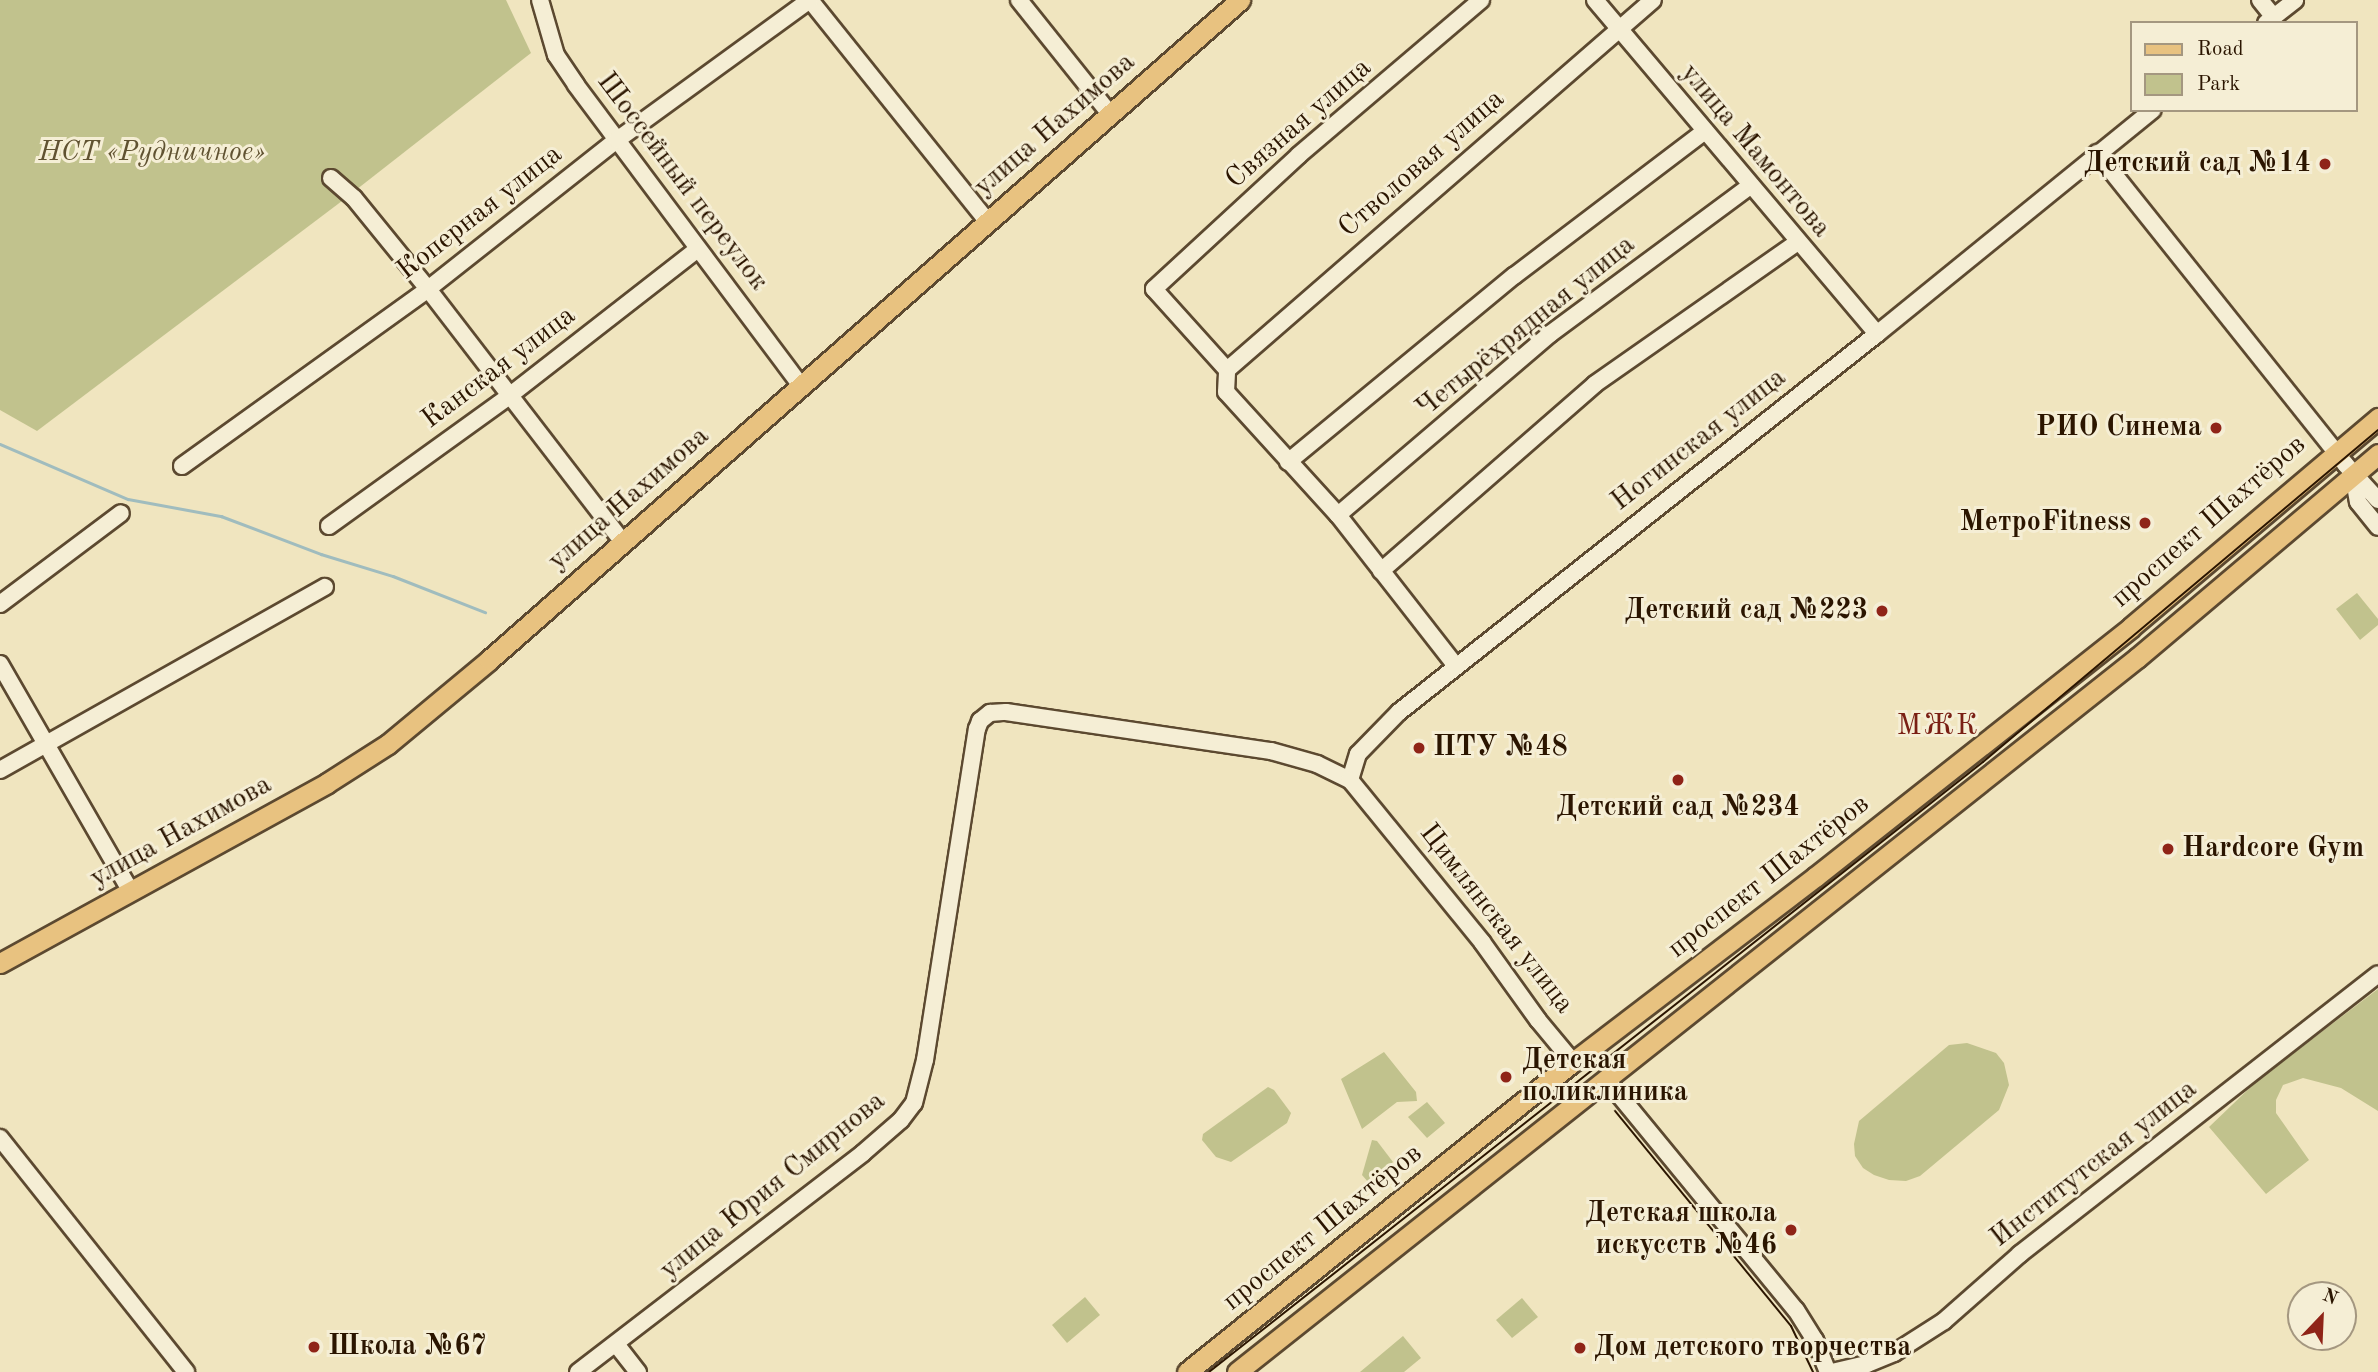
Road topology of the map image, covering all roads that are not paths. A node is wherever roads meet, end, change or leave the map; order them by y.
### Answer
1 (540, 0) edge
2 (810, 0) edge
3 (1019, 0) edge
4 (1240, 0) edge
5 (1481, 0) edge
6 (1595, 0) edge
7 (1653, 0) edge
8 (2260, 0) edge
9 (2295, 0) edge
10 (2270, 20) edge
11 (1618, 28) junction
12 (2149, 112) edge
13 (1110, 114) junction
14 (1705, 131) junction
15 (617, 139) junction
16 (2097, 153) junction
17 (331, 178) dead end
18 (1751, 185) junction
19 (987, 221) junction
20 (1798, 242) junction
21 (698, 248) junction
22 (428, 289) junction
23 (1877, 334) junction
24 (1227, 370) junction
25 (801, 386) junction
26 (509, 396) junction
27 (2378, 418) edge
28 (2335, 451) junction
29 (2378, 454) edge
30 (1288, 462) junction
31 (182, 466) dead end
32 (2353, 474) junction
33 (2378, 500) edge
34 (121, 513) dead end
35 (1338, 515) junction
36 (329, 526) dead end
37 (2378, 527) edge
38 (622, 541) junction
39 (1381, 571) junction
40 (326, 587) dead end
41 (0, 604) edge
42 (0, 664) edge
43 (1456, 666) junction
44 (990, 713) joint
45 (45, 744) junction
46 (0, 770) edge
47 (1350, 780) junction
48 (131, 892) junction
49 (0, 963) edge
50 (2378, 974) edge
51 (1573, 1062) junction
52 (1606, 1079) junction
53 (0, 1138) edge
54 (615, 1345) junction
55 (186, 1372) edge
56 (578, 1372) edge
57 (638, 1372) edge
58 (1187, 1372) edge
59 (1237, 1372) edge
60 (1812, 1372) edge
61 (1819, 1372) edge
62 (1830, 1372) edge

1 - 15 street, Шоссейный переулок
2 - 15 street, Коперная улица
2 - 19 street
3 - 13 street
4 - 13 main road, улица Нахимова
5 - 24 street, Связная улица
6 - 11 street, улица Мамонтова
7 - 11 street, Стволовая улица
8 - 10 street
9 - 10 street
11 - 14 street, улица Мамонтова
11 - 24 street, Стволовая улица
12 - 16 street, Ногинская улица
13 - 19 main road, улица Нахимова
14 - 18 street, улица Мамонтова
14 - 30 street
15 - 21 street, Шоссейный переулок
15 - 22 street, Коперная улица
16 - 23 street, Ногинская улица
16 - 28 street
17 - 22 street
18 - 20 street, улица Мамонтова
18 - 35 street, Четырёхрядная улица
19 - 25 main road, улица Нахимова
20 - 23 street, улица Мамонтова
20 - 39 street
21 - 25 street, Шоссейный переулок
21 - 26 street, Канская улица
22 - 26 street
22 - 31 street, Коперная улица
23 - 43 street, Ногинская улица
24 - 30 street
25 - 38 main road, улица Нахимова
26 - 36 street, Канская улица
26 - 38 street
27 - 28 main road, проспект Шахтёров
28 - 32 street
28 - 51 main road, проспект Шахтёров
29 - 32 main road, проспект Шахтёров
30 - 35 street
32 - 33 street
32 - 37 street
32 - 52 main road, проспект Шахтёров
34 - 41 street
35 - 39 street
38 - 48 main road, улица Нахимова
39 - 43 street
40 - 45 street
42 - 45 street
43 - 47 street, Ногинская улица
44 - 47 street, Цимлянская улица
44 - 54 street, улица Юрия Смирнова
45 - 46 street
45 - 48 street
47 - 51 street, Цимлянская улица
48 - 49 main road, улица Нахимова
50 - 62 street, Институтская улица
51 - 52 main road, Цимлянская улица
51 - 58 main road, проспект Шахтёров
52 - 59 main road, проспект Шахтёров
52 - 62 street, Цимлянская улица
53 - 55 street
54 - 56 street, улица Юрия Смирнова
54 - 57 street
60 - 61 street

